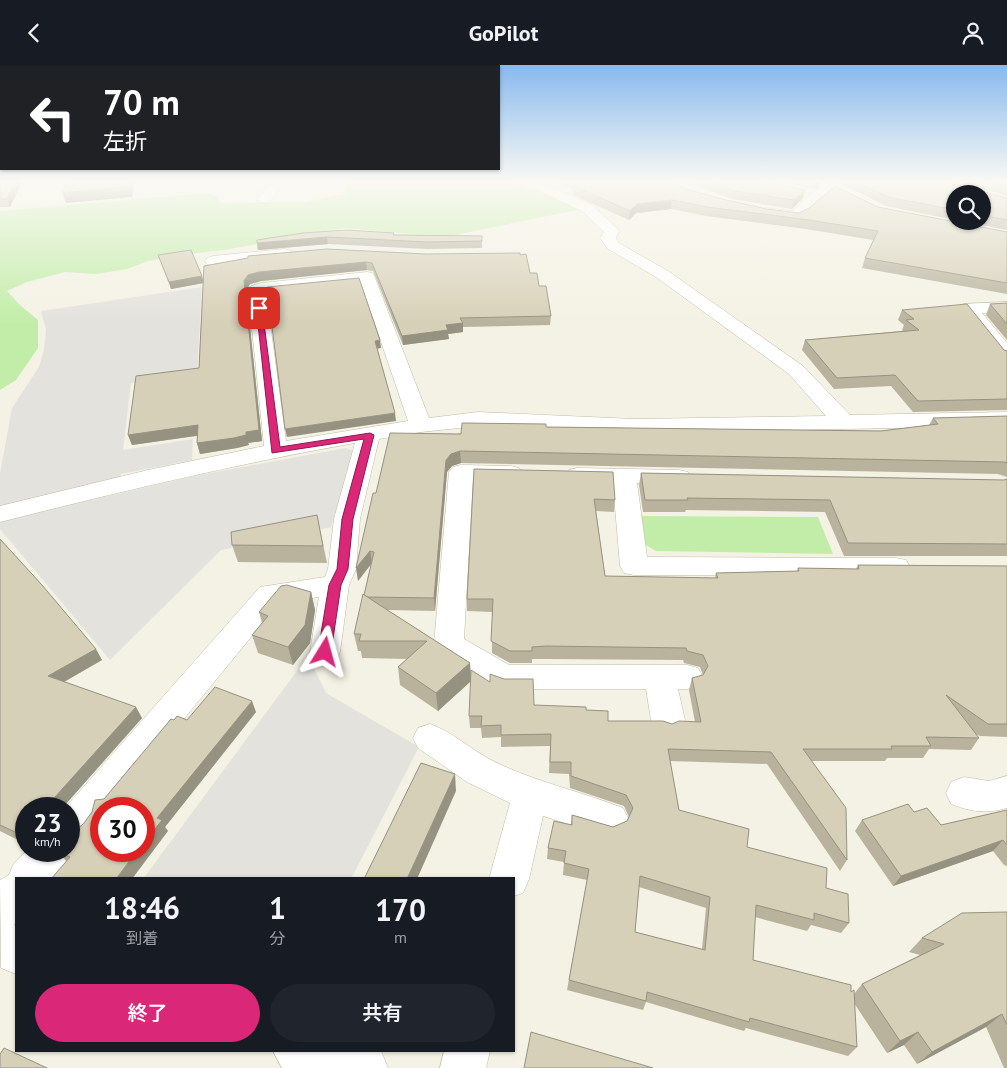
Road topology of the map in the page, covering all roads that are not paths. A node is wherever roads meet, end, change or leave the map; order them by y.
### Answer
1 (610, 229) edge
2 (301, 253) edge
3 (213, 261) dead end
4 (1007, 307) edge
5 (1007, 356) edge
6 (1007, 419) edge
7 (845, 423) junction
8 (421, 425) junction
9 (370, 435) junction
10 (276, 451) junction
11 (624, 476) junction
12 (702, 477) edge
13 (0, 514) edge
14 (916, 567) edge
15 (335, 585) junction
16 (325, 652) dead end
17 (668, 720) dead end
18 (430, 738) dead end
19 (1007, 792) edge
20 (964, 793) dead end
21 (530, 795) junction
22 (80, 817) edge
23 (610, 819) dead end
24 (42, 862) edge
25 (29, 877) edge
26 (510, 877) edge
27 (15, 893) edge
28 (0, 911) edge
29 (0, 940) edge
30 (15, 952) edge
31 (300, 1052) edge
32 (467, 1052) edge
33 (365, 1068) edge
34 (463, 1068) edge

1 - 7 street
2 - 3 street
4 - 5 street
6 - 7 street
7 - 8 street
8 - 9 street
8 - 10 street
9 - 10 street
9 - 15 street
10 - 13 street
11 - 12 street
11 - 14 street
11 - 17 street
15 - 16 street
15 - 22 street
18 - 21 street
19 - 20 street
21 - 23 street
21 - 26 street
24 - 25 street
27 - 28 street
29 - 30 street
31 - 33 street
32 - 34 street

